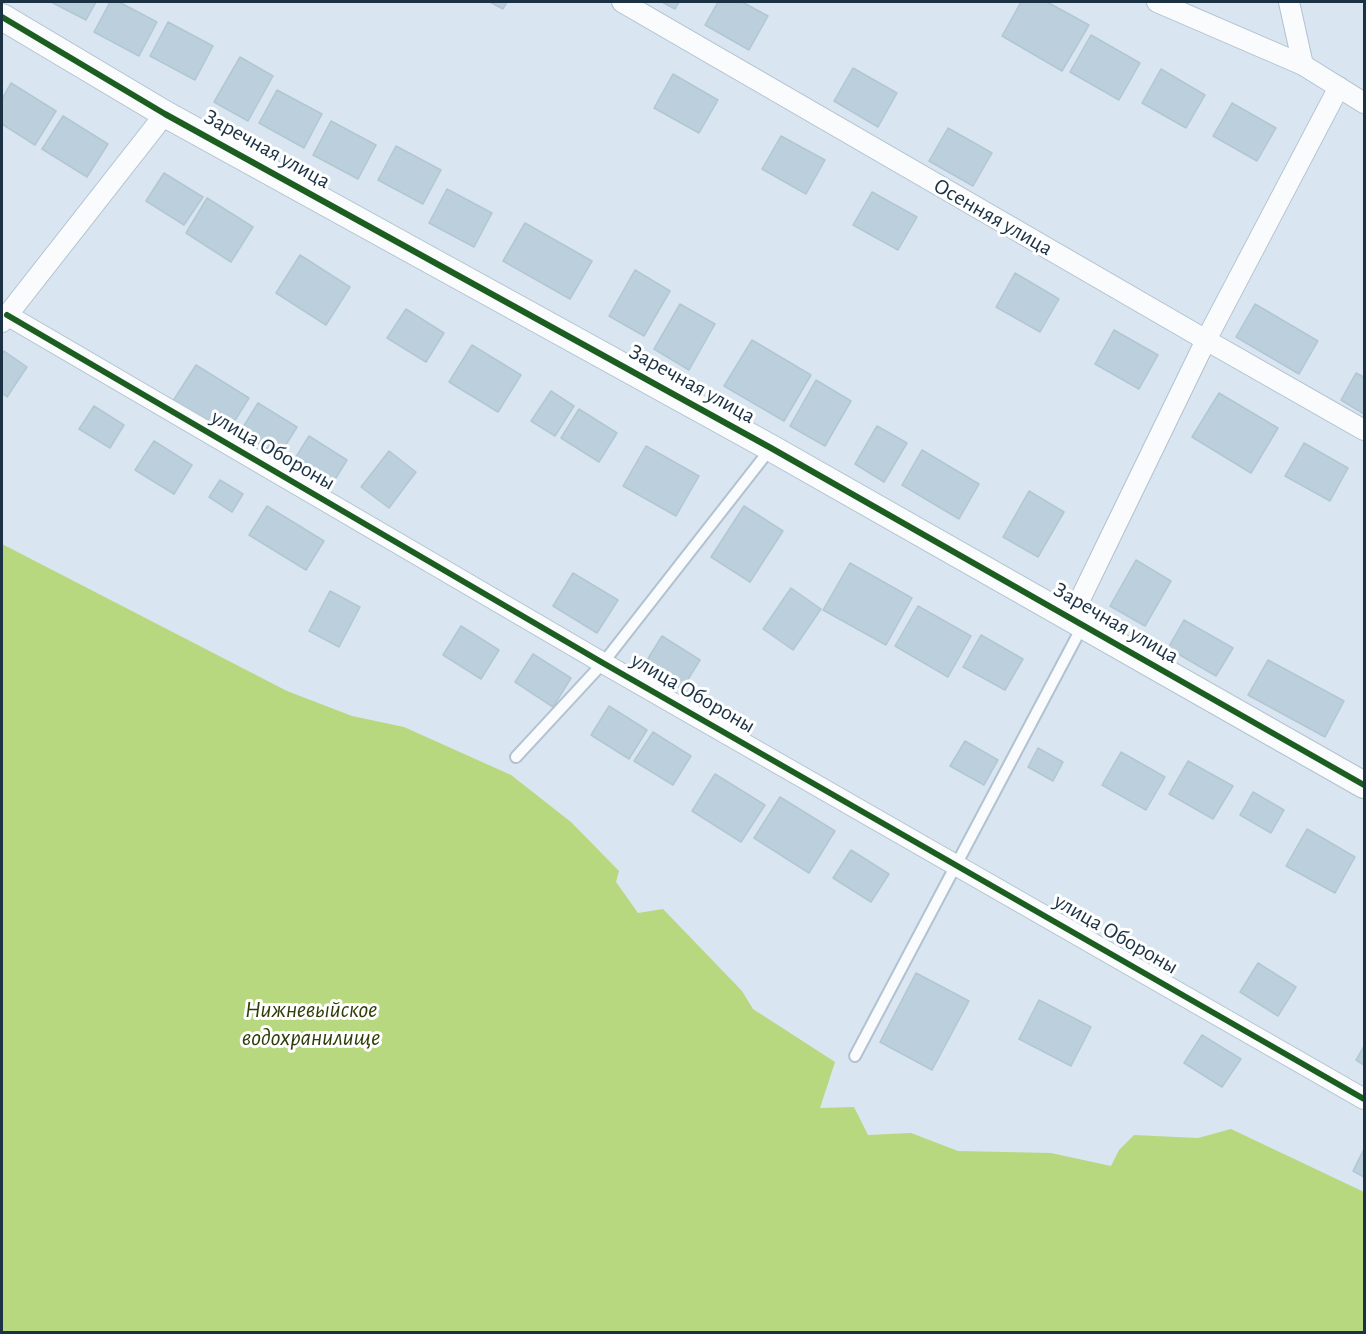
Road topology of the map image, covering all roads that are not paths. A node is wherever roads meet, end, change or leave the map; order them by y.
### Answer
1 (622, 2) edge
2 (1157, 2) edge
3 (1289, 2) edge
4 (2, 17) edge
5 (1303, 65) junction
6 (1339, 87) junction
7 (1365, 103) edge
8 (165, 114) junction
9 (4, 319) edge
10 (1206, 340) junction
11 (1365, 430) edge
12 (771, 448) junction
13 (1077, 622) junction
14 (603, 663) junction
15 (516, 757) dead end
16 (1365, 785) edge
17 (956, 863) junction
18 (855, 1056) dead end
19 (1365, 1099) edge

1 - 10 street, Осенняя улица
2 - 5 street
3 - 5 street
4 - 8 street, Заречная улица
5 - 6 street
6 - 7 street
6 - 10 street
8 - 9 street
8 - 12 street, Заречная улица
9 - 14 street, улица Обороны
10 - 11 street, Осенняя улица
10 - 13 street
12 - 13 street, Заречная улица
12 - 14 lane
13 - 16 street, Заречная улица
13 - 17 lane
14 - 15 lane
14 - 17 street, улица Обороны
17 - 18 lane
17 - 19 street, улица Обороны

